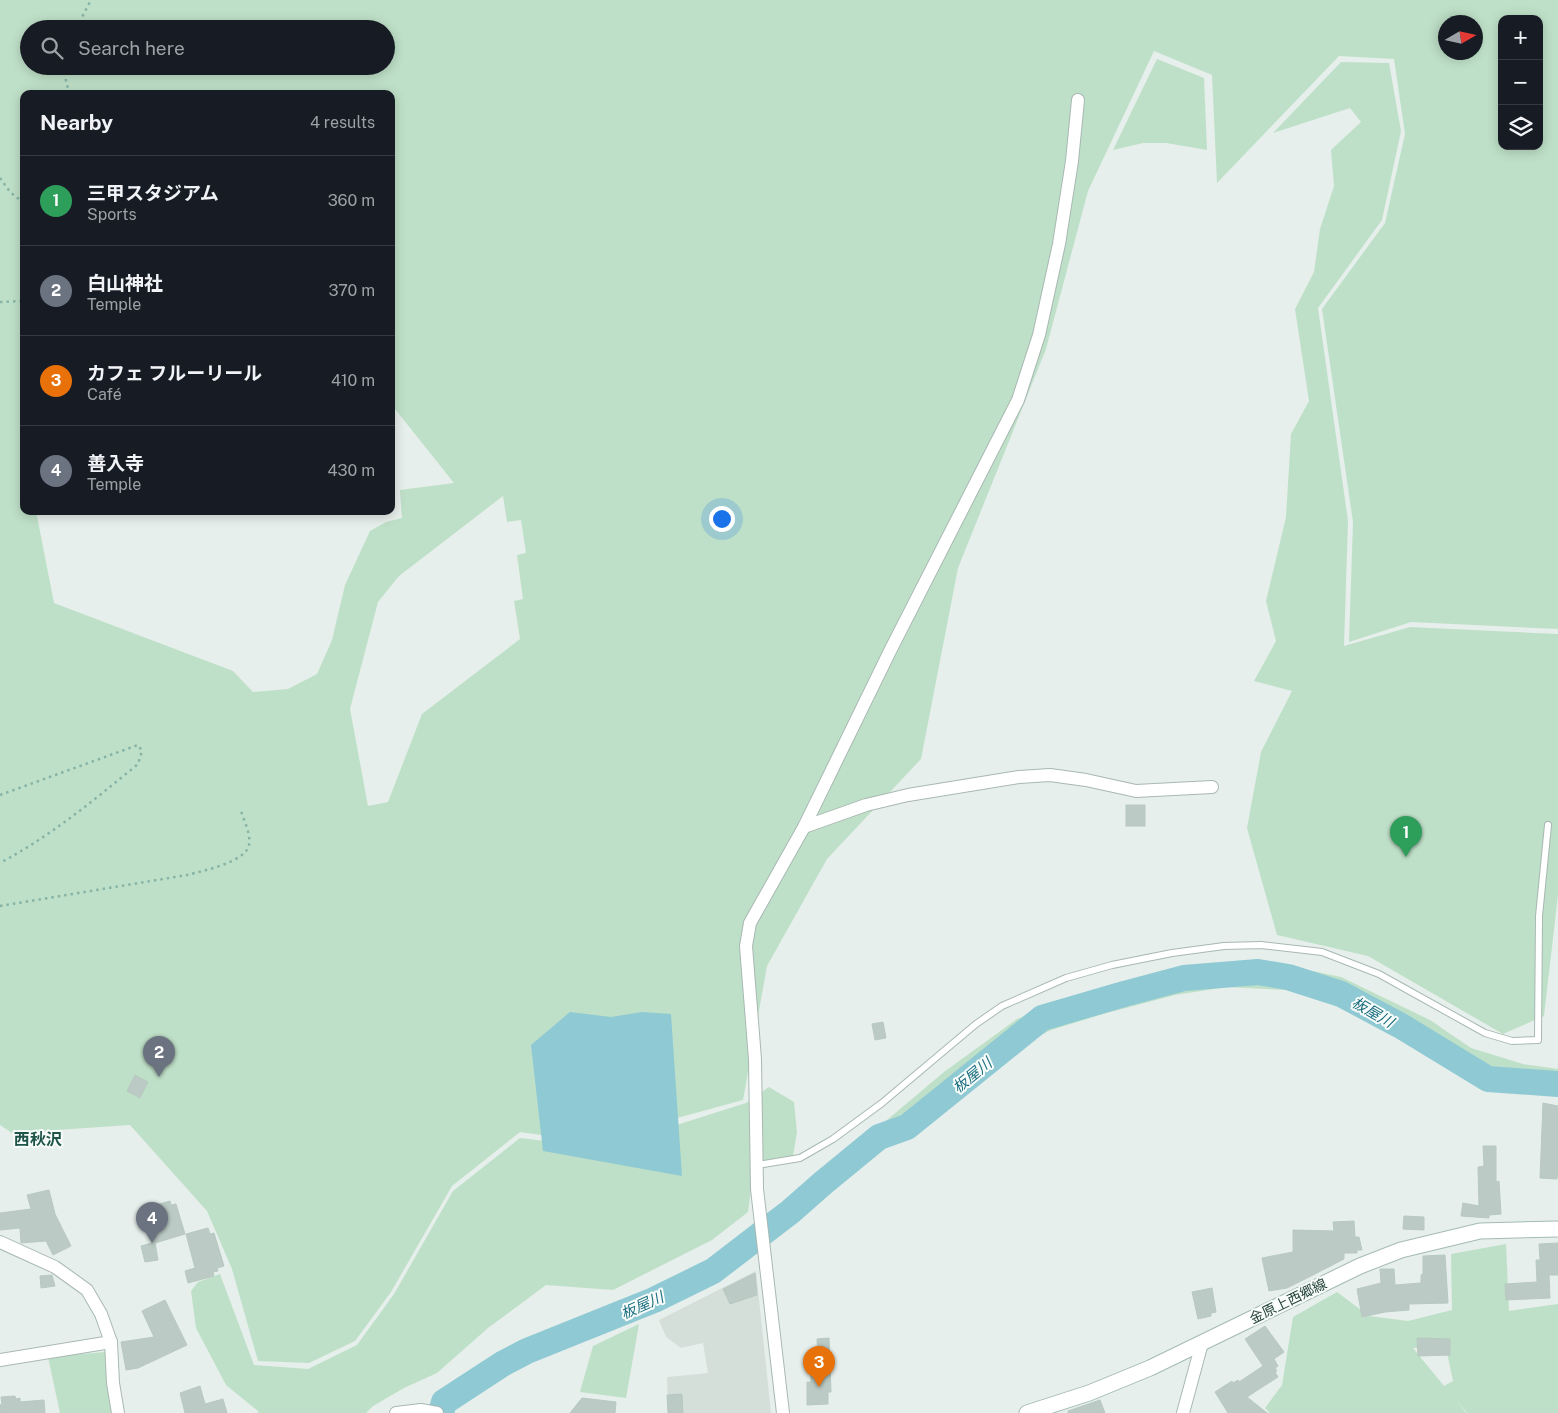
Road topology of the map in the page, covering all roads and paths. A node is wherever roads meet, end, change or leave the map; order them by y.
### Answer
1 (91, 0) edge
2 (81, 20) edge
3 (66, 75) edge
4 (69, 90) edge
5 (1078, 100) dead end
6 (0, 178) edge
7 (20, 200) edge
8 (20, 301) edge
9 (0, 302) edge
10 (1212, 787) dead end
11 (0, 795) edge
12 (241, 811) dead end
13 (1548, 825) dead end
14 (804, 827) junction
15 (0, 863) edge
16 (0, 906) edge
17 (757, 1165) junction
18 (1558, 1229) edge
19 (0, 1242) edge
20 (111, 1342) junction
21 (1202, 1343) junction
22 (0, 1360) edge
23 (118, 1413) edge
24 (396, 1413) edge
25 (437, 1413) edge
26 (783, 1413) edge
27 (1027, 1413) edge
28 (1183, 1413) edge

1 - 2 path
3 - 4 path
5 - 14 street
6 - 7 path
8 - 9 path
10 - 14 street
11 - 15 path
12 - 16 path
13 - 17 lane
14 - 17 street
17 - 26 street
18 - 21 main road, 金原上西郷線
19 - 20 street
20 - 22 street
20 - 23 street
21 - 27 main road, 金原上西郷線
21 - 28 street
24 - 25 street

